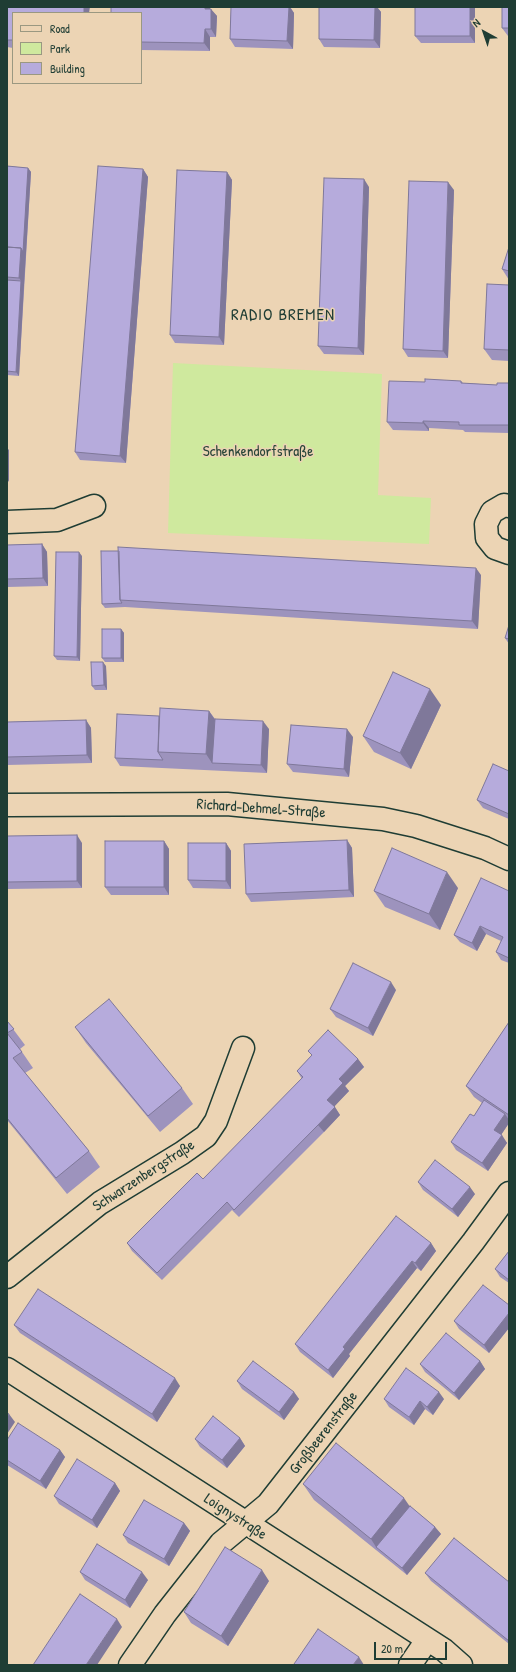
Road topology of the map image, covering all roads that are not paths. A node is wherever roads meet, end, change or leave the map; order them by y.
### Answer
1 (94, 506) dead end
2 (509, 506) edge
3 (7, 522) edge
4 (509, 553) edge
5 (7, 805) edge
6 (509, 859) edge
7 (243, 1048) dead end
8 (509, 1193) edge
9 (7, 1276) edge
10 (7, 1369) edge
11 (245, 1523) junction
12 (427, 1640) junction
13 (130, 1665) edge
14 (410, 1665) edge
15 (462, 1665) edge

1 - 3 street
2 - 4 street
5 - 6 street, Richard-Dehmel-Straße
7 - 9 street, Schwarzenbergstraße
8 - 11 street, Großbeerenstraße
10 - 11 street, Loignystraße
11 - 12 street, Loignystraße
11 - 13 street, Großbeerenstraße
12 - 14 street
12 - 15 street, Loignystraße

